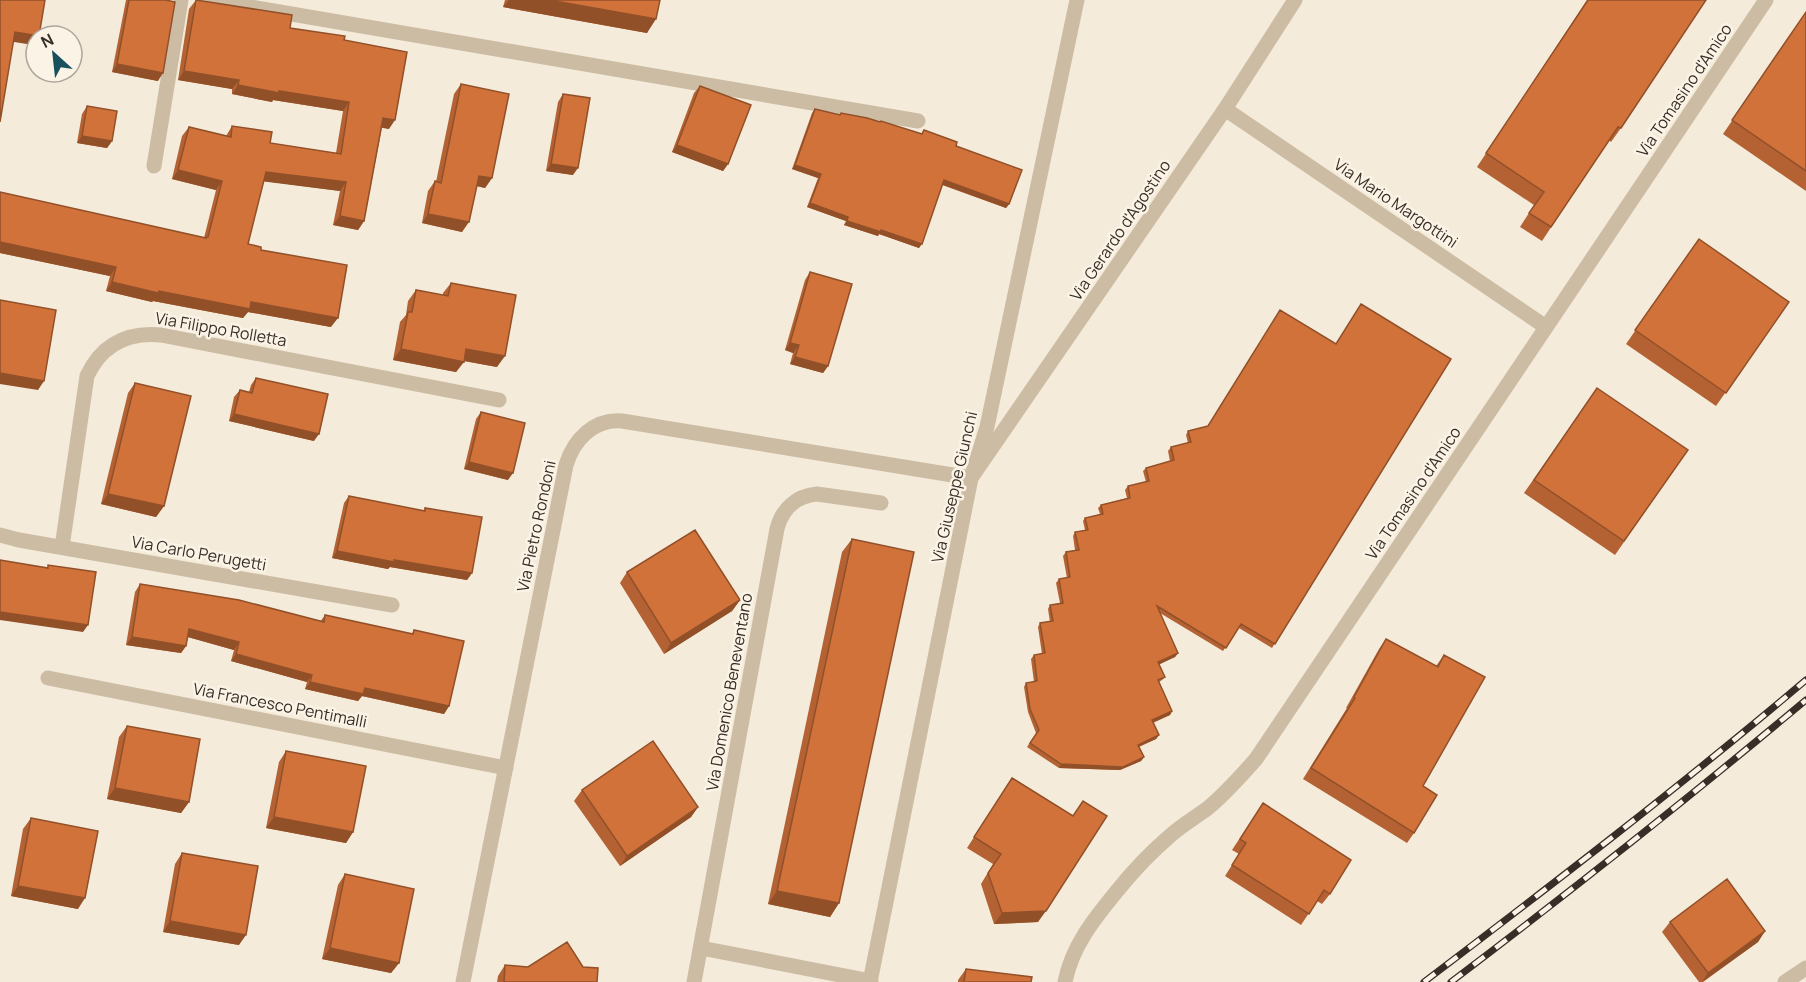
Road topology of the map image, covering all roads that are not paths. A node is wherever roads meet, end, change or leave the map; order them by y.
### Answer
1 (181, 0) edge
2 (210, 0) edge
3 (1077, 0) edge
4 (1295, 0) edge
5 (1766, 0) edge
6 (1225, 109) junction
7 (918, 121) dead end
8 (154, 166) dead end
9 (1546, 327) junction
10 (499, 400) dead end
11 (972, 478) junction
12 (881, 503) dead end
13 (0, 535) edge
14 (62, 547) junction
15 (392, 605) dead end
16 (48, 678) dead end
17 (506, 768) junction
18 (700, 948) junction
19 (1806, 968) edge
20 (870, 981) edge
21 (464, 982) edge
22 (694, 982) edge
23 (1065, 982) edge
24 (1785, 982) edge

1 - 8 street
2 - 7 street
3 - 11 street, Via Giuseppe Giunchi
4 - 6 street, Via Gerardo d'Agostino
5 - 9 street, Via Tomasino d'Amico
6 - 9 street, Via Mario Margottini
6 - 11 street, Via Gerardo d'Agostino
9 - 23 street, Via Tomasino d'Amico
10 - 14 street, Via Filippo Rolletta
11 - 17 street, Via Pietro Rondoni
11 - 20 street, Via Giuseppe Giunchi
12 - 18 street, Via Domenico Beneventano
13 - 14 street, Via Carlo Perugetti
14 - 15 street, Via Carlo Perugetti
16 - 17 street, Via Francesco Pentimalli
17 - 21 street, Via Pietro Rondoni
18 - 20 street
18 - 22 street, Via Domenico Beneventano
19 - 24 street

